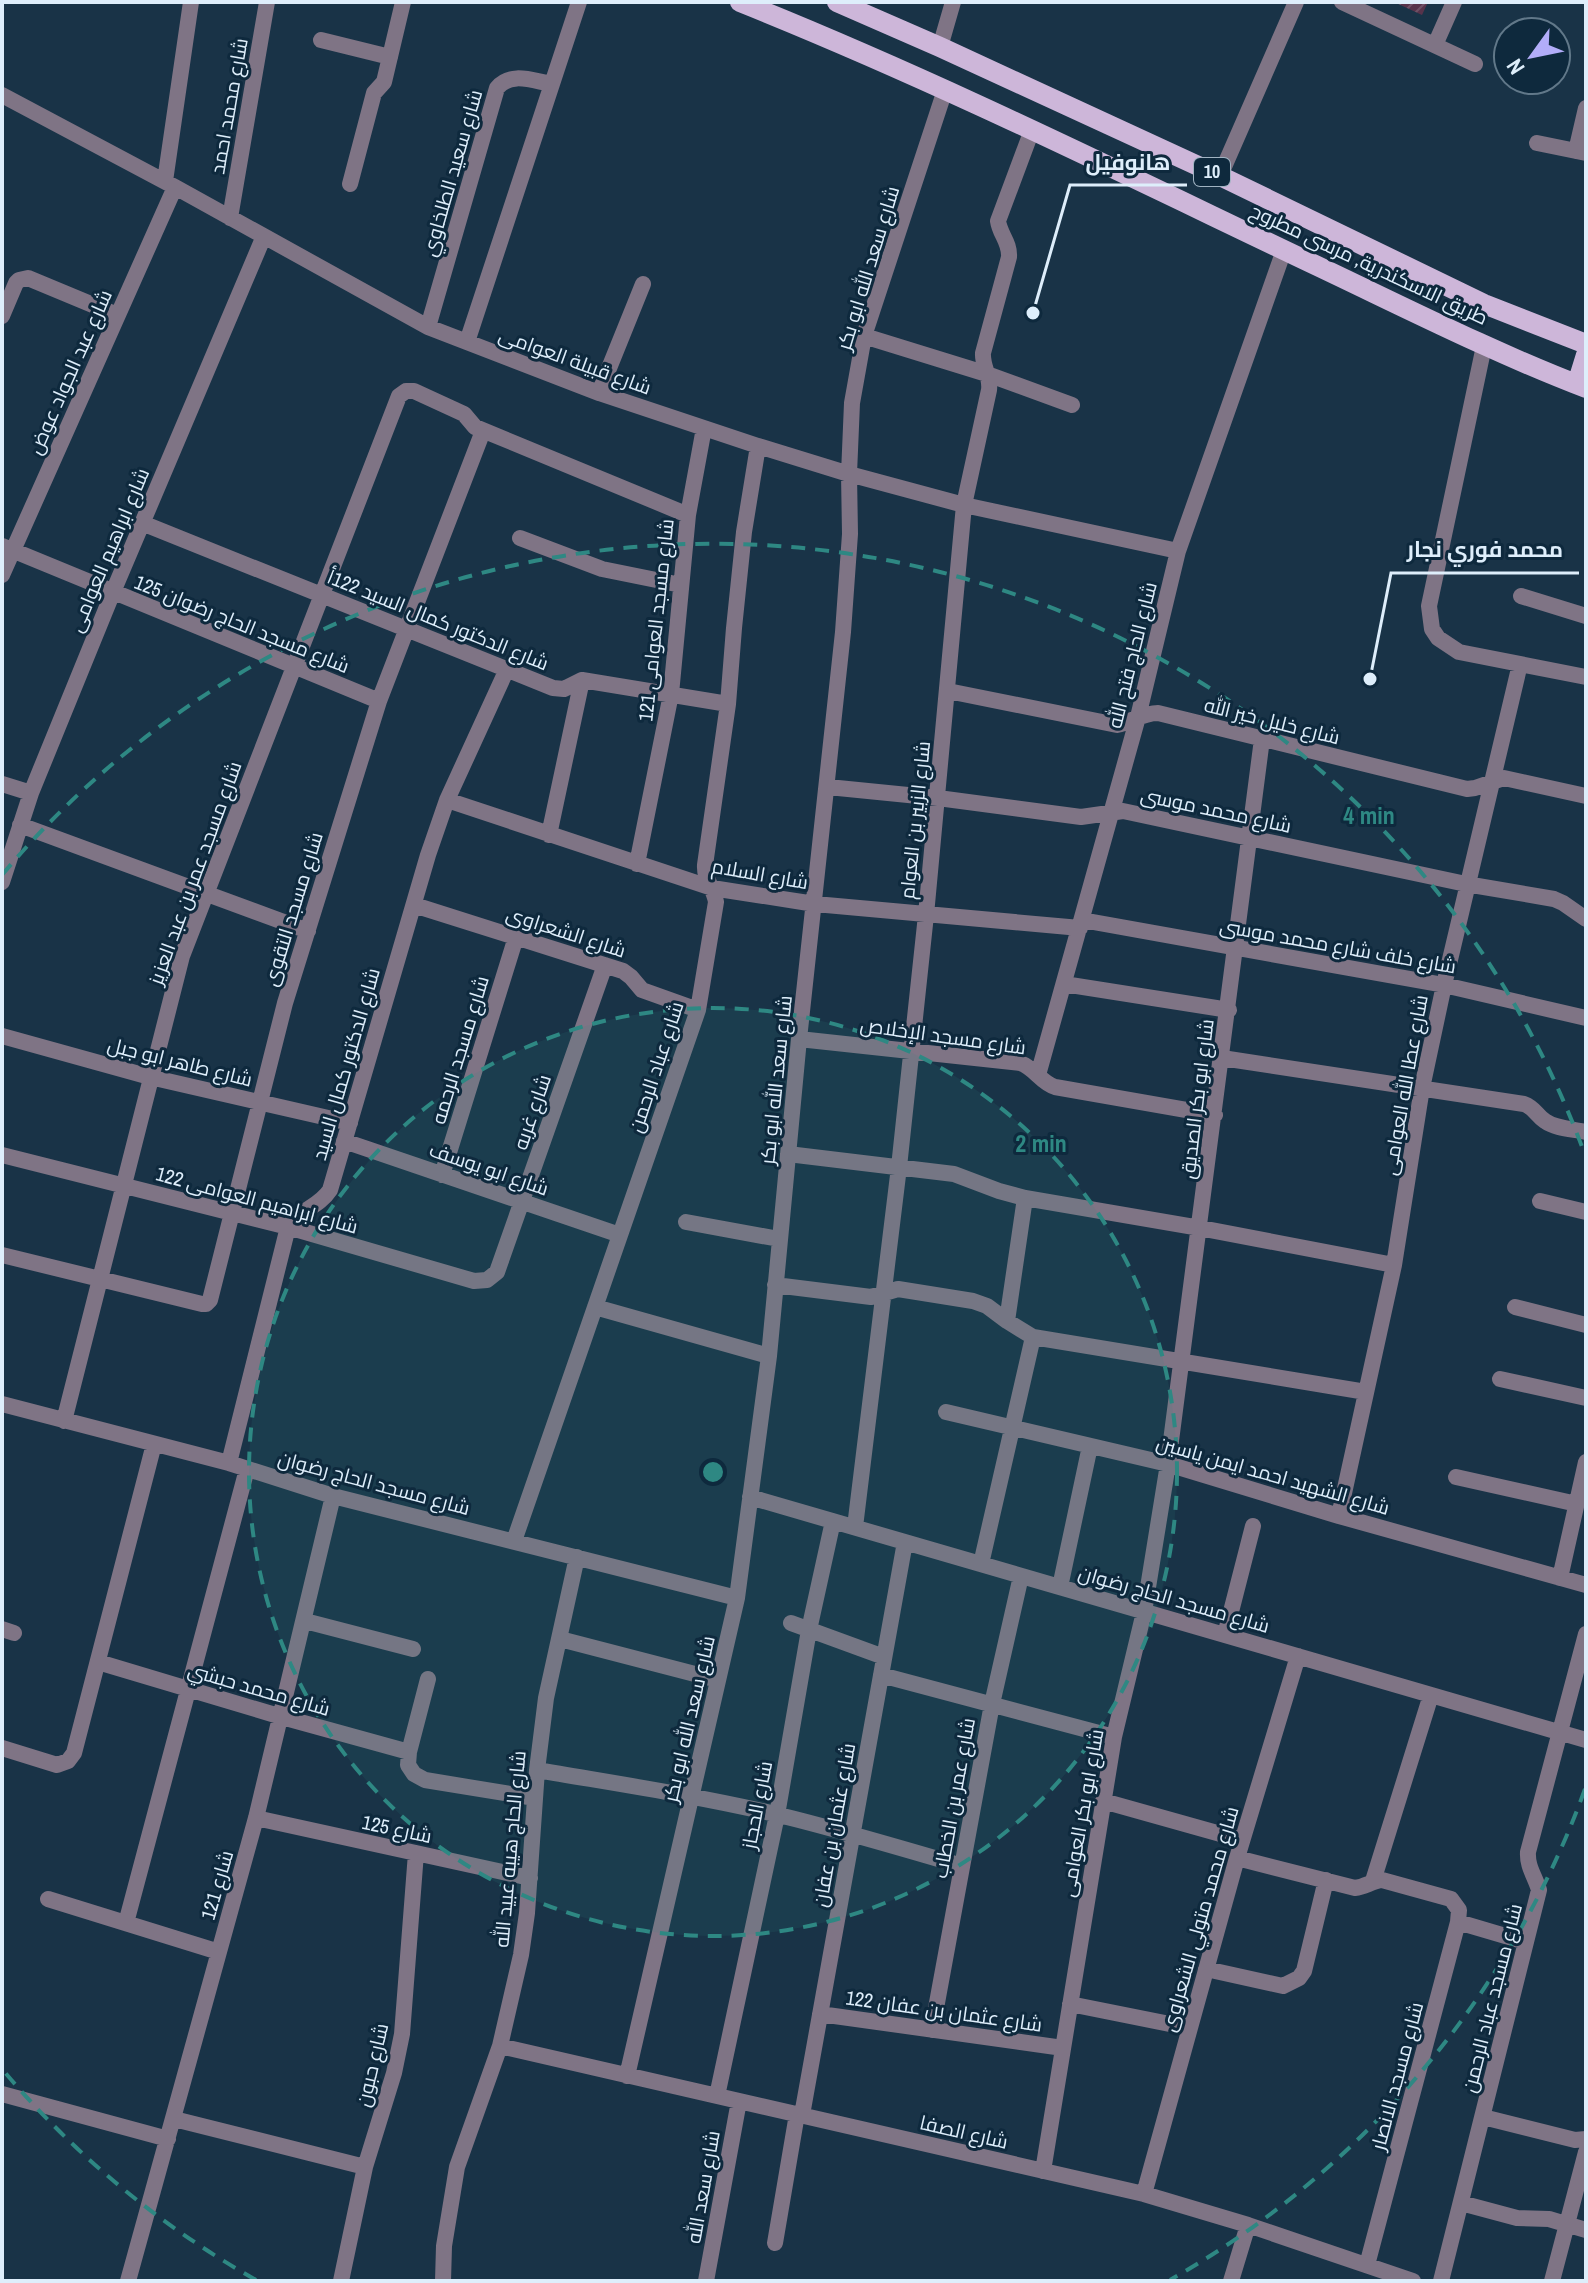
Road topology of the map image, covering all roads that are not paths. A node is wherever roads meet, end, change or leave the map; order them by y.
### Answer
1 (191, 2) edge
2 (267, 2) edge
3 (403, 2) edge
4 (579, 2) edge
5 (740, 2) edge
6 (837, 2) edge
7 (953, 2) edge
8 (1296, 2) edge
9 (1342, 2) edge
10 (1454, 2) edge
11 (321, 40) dead end
12 (1435, 45) junction
13 (940, 47) junction
14 (390, 57) junction
15 (1475, 64) dead end
16 (552, 84) junction
17 (945, 90) junction
18 (2, 95) edge
19 (1586, 108) edge
20 (1032, 130) junction
21 (1537, 143) dead end
22 (1581, 152) edge
23 (1220, 176) junction
24 (170, 184) junction
25 (350, 184) dead end
26 (230, 218) junction
27 (264, 236) junction
28 (1284, 250) junction
29 (643, 284) dead end
30 (117, 315) junction
31 (2, 316) edge
32 (428, 327) junction
33 (864, 336) junction
34 (467, 342) junction
35 (1586, 344) edge
36 (1484, 346) junction
37 (1586, 355) edge
38 (987, 374) junction
39 (1581, 386) edge
40 (599, 393) junction
41 (1072, 405) dead end
42 (704, 428) junction
43 (483, 431) junction
44 (758, 446) junction
45 (849, 474) junction
46 (964, 505) junction
47 (688, 515) junction
48 (142, 523) junction
49 (520, 538) dead end
50 (7, 548) edge
51 (1178, 551) junction
52 (2, 575) edge
53 (681, 585) junction
54 (113, 592) junction
55 (321, 595) junction
56 (1521, 596) dead end
57 (1586, 616) edge
58 (406, 629) junction
59 (1520, 664) junction
60 (293, 667) junction
61 (507, 669) junction
62 (1586, 677) edge
63 (582, 680) junction
64 (948, 691) junction
65 (671, 694) junction
66 (379, 701) junction
67 (728, 704) junction
68 (1138, 717) junction
69 (1262, 739) junction
70 (1490, 782) junction
71 (2, 784) edge
72 (828, 787) junction
73 (31, 793) junction
74 (1586, 796) edge
75 (938, 798) junction
76 (447, 800) junction
77 (1112, 812) junction
78 (20, 825) junction
79 (549, 835) junction
80 (1249, 837) junction
81 (637, 864) junction
82 (2, 882) edge
83 (1466, 884) junction
84 (712, 888) junction
85 (205, 893) junction
86 (815, 904) junction
87 (414, 905) junction
88 (926, 915) junction
89 (1586, 919) edge
90 (1081, 924) junction
91 (308, 931) junction
92 (516, 937) junction
93 (1236, 947) junction
94 (605, 965) junction
95 (1064, 984) junction
96 (1444, 985) junction
97 (698, 1010) junction
98 (1229, 1010) junction
99 (1586, 1018) edge
100 (2, 1036) edge
101 (799, 1039) junction
102 (911, 1050) junction
103 (1222, 1058) junction
104 (1038, 1075) junction
105 (150, 1077) junction
106 (1422, 1088) junction
107 (260, 1102) junction
108 (1215, 1115) junction
109 (350, 1123) junction
110 (1586, 1132) edge
111 (344, 1141) junction
112 (788, 1154) junction
113 (2, 1155) edge
114 (899, 1167) junction
115 (442, 1175) junction
116 (123, 1186) junction
117 (1025, 1198) junction
118 (1540, 1201) dead end
119 (522, 1202) junction
120 (1586, 1212) edge
121 (233, 1214) junction
122 (686, 1222) dead end
123 (288, 1227) junction
124 (1200, 1228) junction
125 (620, 1235) junction
126 (779, 1239) junction
127 (2, 1255) edge
128 (1394, 1265) junction
129 (497, 1272) joint
130 (100, 1279) junction
131 (775, 1285) junction
132 (883, 1295) junction
133 (595, 1307) junction
134 (1515, 1307) dead end
135 (1007, 1321) junction
136 (1586, 1325) edge
137 (1033, 1337) junction
138 (769, 1356) junction
139 (1182, 1362) junction
140 (1500, 1379) dead end
141 (1366, 1392) junction
142 (1586, 1398) edge
143 (2, 1404) edge
144 (946, 1412) dead end
145 (64, 1421) junction
146 (1012, 1427) junction
147 (154, 1444) junction
148 (1090, 1446) junction
149 (1586, 1462) edge
150 (229, 1463) junction
151 (1168, 1464) junction
152 (247, 1469) junction
153 (1456, 1477) dead end
154 (333, 1496) junction
155 (750, 1497) junction
156 (1579, 1510) edge
157 (1339, 1516) junction
158 (833, 1521) junction
159 (1253, 1526) dead end
160 (855, 1527) junction
161 (514, 1541) junction
162 (905, 1542) junction
163 (577, 1557) junction
164 (981, 1564) junction
165 (1021, 1576) junction
166 (1560, 1578) junction
167 (1586, 1585) edge
168 (1060, 1587) junction
169 (737, 1598) junction
170 (1144, 1612) junction
171 (305, 1621) junction
172 (791, 1623) dead end
173 (809, 1630) junction
174 (1586, 1634) edge
175 (1225, 1635) junction
176 (560, 1639) junction
177 (413, 1649) dead end
178 (1298, 1656) junction
179 (884, 1657) junction
180 (98, 1662) junction
181 (881, 1675) junction
182 (428, 1679) dead end
183 (718, 1680) junction
184 (188, 1689) junction
185 (1431, 1695) junction
186 (992, 1704) junction
187 (282, 1717) junction
188 (1560, 1733) junction
189 (1114, 1737) junction
190 (1586, 1740) edge
191 (2, 1748) edge
192 (409, 1752) junction
193 (537, 1770) junction
194 (693, 1797) junction
195 (535, 1798) junction
196 (1103, 1801) junction
197 (777, 1815) junction
198 (256, 1818) junction
199 (853, 1834) junction
200 (1242, 1840) junction
201 (416, 1853) junction
202 (1237, 1858) junction
203 (962, 1866) junction
204 (530, 1878) junction
205 (1326, 1880) junction
206 (1373, 1881) junction
207 (48, 1899) dead end
208 (1458, 1922) junction
209 (126, 1923) junction
210 (1526, 1942) junction
211 (219, 1952) junction
212 (1206, 1969) junction
213 (1070, 2004) junction
214 (820, 2014) junction
215 (1190, 2028) junction
216 (932, 2030) junction
217 (500, 2046) junction
218 (1063, 2048) junction
219 (627, 2076) junction
220 (2, 2094) edge
221 (717, 2096) junction
222 (739, 2101) junction
223 (799, 2115) junction
224 (1483, 2117) junction
225 (174, 2119) junction
226 (168, 2139) junction
227 (1586, 2139) edge
228 (1586, 2152) edge
229 (365, 2167) junction
230 (1043, 2171) junction
231 (1144, 2194) junction
232 (1461, 2203) junction
233 (1248, 2225) junction
234 (1567, 2225) junction
235 (1586, 2230) edge
236 (775, 2243) dead end
237 (1371, 2272) edge
238 (128, 2281) edge
239 (341, 2281) edge
240 (443, 2281) edge
241 (706, 2281) edge
242 (1231, 2281) edge
243 (1413, 2281) edge
244 (1441, 2281) edge
245 (1552, 2281) edge

1 - 24 street, شارع عبد الجواد عوض
2 - 26 street, شارع محمد احمد
3 - 14 street
4 - 16 street
5 - 17 main road, طريق الاسكندرية, مرسى مطروح / 10
6 - 13 main road, طريق الاسكندرية, مرسى مطروح / 10
7 - 13 street
8 - 23 street
9 - 12 street
10 - 12 street
11 - 14 street
12 - 15 street
13 - 23 main road, طريق الاسكندرية, مرسى مطروح / 10
14 - 25 street
16 - 32 street, شارع سعيد الطلخاوي
16 - 34 street
17 - 20 main road, طريق الاسكندرية, مرسى مطروح / 10
17 - 33 street, شارع سعد الله ابو بكر
18 - 24 street, شارع قبيلة العوامى
19 - 22 street
20 - 28 main road, طريق الاسكندرية, مرسى مطروح / 10
20 - 38 street, شارع الزبير بن العوام
21 - 22 street
23 - 35 main road, طريق الاسكندرية, مرسى مطروح / 10
24 - 26 street, شارع قبيلة العوامى
24 - 30 street, شارع عبد الجواد عوض
26 - 27 street, شارع قبيلة العوامى
27 - 32 street, شارع قبيلة العوامى
27 - 48 street, شارع ابراهيم العوامى
28 - 36 main road, طريق الاسكندرية, مرسى مطروح / 10
28 - 51 street, شارع الحاج فتح الله
29 - 40 street
30 - 31 street
30 - 50 street, شارع عبد الجواد عوض
32 - 34 street, شارع قبيلة العوامى
33 - 38 street
33 - 45 street, شارع سعد الله ابو بكر
34 - 40 street, شارع قبيلة العوامى
36 - 39 main road, طريق الاسكندرية, مرسى مطروح / 10
36 - 59 street
37 - 39 main road
38 - 41 street
38 - 46 street, شارع الزبير بن العوام
40 - 42 street, شارع قبيلة العوامى
42 - 44 street, شارع قبيلة العوامى
42 - 47 street, شارع مسجد العوامى 121
43 - 47 street
43 - 55 street, شارع مسجد عمر بن عبد العزيز
43 - 58 street, شارع مسجد التقوى
44 - 45 street, شارع قبيلة العوامى
44 - 67 street, شارع عباد الرحمن
45 - 46 street, شارع قبيلة العوامى
45 - 72 street, شارع سعد الله ابو بكر
46 - 51 street, شارع قبيلة العوامى
46 - 64 street, شارع الزبير بن العوام
47 - 53 street, شارع مسجد العوامى 121
48 - 54 street, شارع ابراهيم العوامى
48 - 55 street, شارع الدكتور كمال السيد 122أ
49 - 53 street
50 - 52 street, شارع عبد الجواد عوض
50 - 54 street, شارع مسجد الحاج رضوان 125
51 - 68 street, شارع الحاج فتح الله
53 - 65 street, شارع مسجد العوامى 121
54 - 60 street, شارع مسجد الحاج رضوان 125
54 - 73 street, شارع ابراهيم العوامى
55 - 58 street, شارع الدكتور كمال السيد 122أ
55 - 60 street, شارع مسجد عمر بن عبد العزيز
56 - 57 street
58 - 61 street, شارع الدكتور كمال السيد 122أ
58 - 66 street, شارع مسجد التقوى
59 - 62 street
59 - 70 street, شارع عطا الله العوامى
60 - 66 street, شارع مسجد الحاج رضوان 125
60 - 85 street, شارع مسجد عمر بن عبد العزيز
61 - 63 street, شارع الدكتور كمال السيد 122أ
61 - 76 street, شارع الدكتور كمال السيد
63 - 65 street, شارع الدكتور كمال السيد 122أ
63 - 79 street
64 - 68 street, شارع خليل خير الله
64 - 75 street, شارع الزبير بن العوام
65 - 67 street, شارع الدكتور كمال السيد 122أ
65 - 81 street, شارع مسجد العوامى 121
66 - 91 street, شارع مسجد التقوى
67 - 84 street, شارع عباد الرحمن
68 - 69 street, شارع خليل خير الله
68 - 77 street, شارع الحاج فتح الله
69 - 70 street, شارع خليل خير الله
69 - 80 street, شارع ابو بكر الصديق
70 - 74 street, شارع خليل خير الله
70 - 83 street, شارع عطا الله العوامى
71 - 73 street
72 - 75 street, شارع محمد موسى
72 - 86 street, شارع سعد الله ابو بكر
73 - 78 street, شارع ابراهيم العوامى
75 - 77 street, شارع محمد موسى
75 - 88 street, شارع الزبير بن العوام
76 - 79 street, شارع السلام
76 - 87 street, شارع الدكتور كمال السيد
77 - 80 street, شارع محمد موسى
77 - 90 street, شارع الحاج فتح الله
78 - 82 street, شارع ابراهيم العوامى
78 - 85 street
79 - 81 street, شارع السلام
80 - 83 street, شارع محمد موسى
80 - 93 street, شارع ابو بكر الصديق
81 - 84 street, شارع السلام
83 - 89 street, شارع محمد موسى
83 - 96 street, شارع عطا الله العوامى
84 - 86 street, شارع السلام
84 - 97 street, شارع عباد الرحمن
85 - 91 street
85 - 105 street, شارع مسجد عمر بن عبد العزيز
86 - 88 street, شارع السلام
86 - 101 street, شارع سعد الله ابو بكر
87 - 92 street, شارع الشعراوى
87 - 109 street, شارع الدكتور كمال السيد
88 - 90 street, شارع السلام
88 - 102 street, شارع الزبير بن العوام
90 - 93 street, شارع خلف شارع محمد موسى
90 - 95 street, شارع الحاج فتح الله
91 - 107 street, شارع مسجد التقوى
92 - 94 street, شارع الشعراوى
92 - 115 street, شارع مسجد الرحمه
93 - 96 street, شارع خلف شارع محمد موسى
93 - 98 street, شارع ابو بكر الصديق
94 - 97 street, شارع الشعراوى
94 - 119 street, شارع غربه
95 - 98 street
95 - 104 street, شارع الحاج فتح الله
96 - 99 street, شارع خلف شارع محمد موسى
96 - 106 street, شارع عطا الله العوامى
97 - 125 street, شارع عباد الرحمن
98 - 103 street, شارع ابو بكر الصديق
100 - 105 street, شارع طاهر ابو جبل
101 - 102 street, شارع مسجد الإخلاص
101 - 112 street, شارع سعد الله ابو بكر
102 - 104 street, شارع مسجد الإخلاص
102 - 114 street, شارع الزبير بن العوام
103 - 106 street
103 - 108 street, شارع ابو بكر الصديق
104 - 108 street, شارع مسجد الإخلاص
105 - 107 street, شارع طاهر ابو جبل
105 - 116 street, شارع مسجد عمر بن عبد العزيز
106 - 110 street
106 - 128 street, شارع عطا الله العوامى
107 - 109 street, شارع طاهر ابو جبل
107 - 121 street, شارع مسجد التقوى
108 - 124 street, شارع ابو بكر الصديق
109 - 111 street, شارع الدكتور كمال السيد
111 - 115 street, شارع ابو يوسف
111 - 123 street, شارع الدكتور كمال السيد
112 - 114 street
112 - 126 street, شارع سعد الله ابو بكر
113 - 116 street, شارع ابراهيم العوامى 122
114 - 117 street
114 - 132 street, شارع الزبير بن العوام
115 - 119 street, شارع ابو يوسف
116 - 121 street, شارع ابراهيم العوامى 122
116 - 130 street, شارع مسجد عمر بن عبد العزيز
117 - 124 street
117 - 135 street
118 - 120 street
119 - 125 street, شارع ابو يوسف
119 - 129 street, شارع غربه
121 - 123 street, شارع ابراهيم العوامى 122
121 - 130 street, شارع مسجد التقوى
122 - 126 street
123 - 129 street, شارع ابراهيم العوامى 122
123 - 150 street
124 - 128 street
124 - 139 street, شارع ابو بكر الصديق
125 - 133 street, شارع عباد الرحمن
126 - 131 street, شارع سعد الله ابو بكر
127 - 130 street
128 - 141 street, شارع عطا الله العوامى
130 - 145 street, شارع مسجد عمر بن عبد العزيز
131 - 132 street
131 - 138 street, شارع سعد الله ابو بكر
132 - 135 street
132 - 160 street, شارع الزبير بن العوام
133 - 138 street
133 - 161 street, شارع عباد الرحمن
134 - 136 street
135 - 137 street
137 - 139 street
137 - 146 street
138 - 155 street, شارع سعد الله ابو بكر
139 - 141 street
139 - 151 street, شارع ابو بكر الصديق
140 - 142 street
141 - 157 street, شارع عطا الله العوامى
143 - 145 street, شارع مسجد الحاج رضوان
144 - 146 street, شارع الشهيد احمد ايمن ياسين
145 - 147 street, شارع مسجد الحاج رضوان
146 - 148 street, شارع الشهيد احمد ايمن ياسين
146 - 164 street
147 - 150 street, شارع مسجد الحاج رضوان
147 - 180 street
148 - 151 street, شارع الشهيد احمد ايمن ياسين
148 - 168 street
149 - 156 street
150 - 152 street, شارع مسجد الحاج رضوان
151 - 157 street, شارع الشهيد احمد ايمن ياسين
151 - 170 street, شارع ابو بكر العوامى
152 - 154 street, شارع مسجد الحاج رضوان
152 - 184 street
153 - 156 street
154 - 161 street, شارع مسجد الحاج رضوان
154 - 171 street, شارع 121
155 - 158 street, شارع مسجد الحاج رضوان
155 - 169 street, شارع سعد الله ابو بكر
156 - 166 street
157 - 166 street, شارع الشهيد احمد ايمن ياسين
158 - 160 street, شارع مسجد الحاج رضوان
158 - 173 street, شارع الحجاز
159 - 175 street
160 - 162 street, شارع مسجد الحاج رضوان
161 - 163 street, شارع مسجد الحاج رضوان
162 - 164 street, شارع مسجد الحاج رضوان
162 - 179 street, شارع عثمان بن عفان
163 - 169 street, شارع مسجد الحاج رضوان
163 - 176 street, شارع الحاج هيبه عبيد الله
164 - 165 street, شارع مسجد الحاج رضوان
165 - 168 street, شارع مسجد الحاج رضوان
165 - 186 street, شارع عمر بن الخطاب
166 - 167 street, شارع الشهيد احمد ايمن ياسين
168 - 170 street, شارع مسجد الحاج رضوان
169 - 183 street, شارع سعد الله ابو بكر
170 - 175 street, شارع مسجد الحاج رضوان
170 - 189 street, شارع ابو بكر العوامى
171 - 177 street
171 - 187 street, شارع 121
172 - 173 street
173 - 179 street
173 - 197 street, شارع الحجاز
174 - 188 street, شارع مسجد عباد الرحمن
175 - 178 street, شارع مسجد الحاج رضوان
176 - 183 street
176 - 193 street, شارع الحاج هيبه عبيد الله
178 - 185 street, شارع مسجد الحاج رضوان
178 - 200 street, شارع محمد متولي الشعراوى
179 - 181 street, شارع عثمان بن عفان
180 - 184 street, شارع محمد حبشي
180 - 191 street
181 - 186 street
181 - 199 street, شارع عثمان بن عفان
182 - 192 street
183 - 194 street, شارع سعد الله ابو بكر
184 - 187 street, شارع محمد حبشي
184 - 209 street
185 - 188 street, شارع مسجد الحاج رضوان
185 - 206 street
186 - 189 street
186 - 203 street, شارع عمر بن الخطاب
187 - 192 street, شارع محمد حبشي
187 - 198 street, شارع 121
188 - 190 street, شارع مسجد الحاج رضوان
188 - 210 street, شارع مسجد عباد الرحمن
189 - 196 street, شارع ابو بكر العوامى
192 - 195 street
193 - 194 street
193 - 195 street, شارع الحاج هيبه عبيد الله
194 - 197 street
194 - 219 street, شارع سعد الله ابو بكر
195 - 204 street, شارع الحاج هيبه عبيد الله
196 - 200 street
196 - 213 street, شارع ابو بكر العوامى
197 - 199 street
197 - 221 street, شارع الحجاز
198 - 201 street, شارع 125
198 - 211 street, شارع 121
199 - 203 street
199 - 214 street, شارع عثمان بن عفان
200 - 202 street, شارع محمد متولي الشعراوى
201 - 204 street, شارع 125
201 - 229 street, شارع حبون
202 - 205 street
202 - 212 street, شارع محمد متولي الشعراوى
203 - 216 street, شارع عمر بن الخطاب
204 - 217 street, شارع الحاج هيبه عبيد الله
205 - 206 street
205 - 212 street
206 - 208 street
207 - 209 street
208 - 210 street
208 - 237 street, شارع مسجد الانصار
209 - 211 street
210 - 224 street, شارع مسجد عباد الرحمن
211 - 225 street, شارع 121
212 - 215 street, شارع محمد متولي الشعراوى
213 - 215 street
213 - 218 street, شارع ابو بكر العوامى
214 - 216 street, شارع عثمان بن عفان 122
214 - 223 street, شارع عثمان بن عفان
215 - 231 street, شارع محمد متولي الشعراوى
216 - 218 street, شارع عثمان بن عفان 122
217 - 219 street, شارع الصفا
217 - 240 street, شارع الحاج هيبه عبيد الله
218 - 230 street, شارع ابو بكر العوامى
219 - 221 street, شارع الصفا
220 - 226 street
221 - 222 street, شارع الصفا
222 - 223 street, شارع الصفا
222 - 241 street, شارع سعد الله
223 - 230 street, شارع الصفا
223 - 236 street, شارع عثمان بن عفان
224 - 227 street
224 - 232 street, شارع مسجد عباد الرحمن
225 - 226 street, شارع 121
225 - 229 street
226 - 238 street, شارع 121
228 - 234 street
229 - 239 street, شارع حبون
230 - 231 street, شارع الصفا
231 - 233 street, شارع الصفا
232 - 234 street
232 - 244 street, شارع مسجد عباد الرحمن
233 - 237 street, شارع الصفا
233 - 242 street
234 - 235 street
234 - 245 street
237 - 243 street, شارع الصفا

